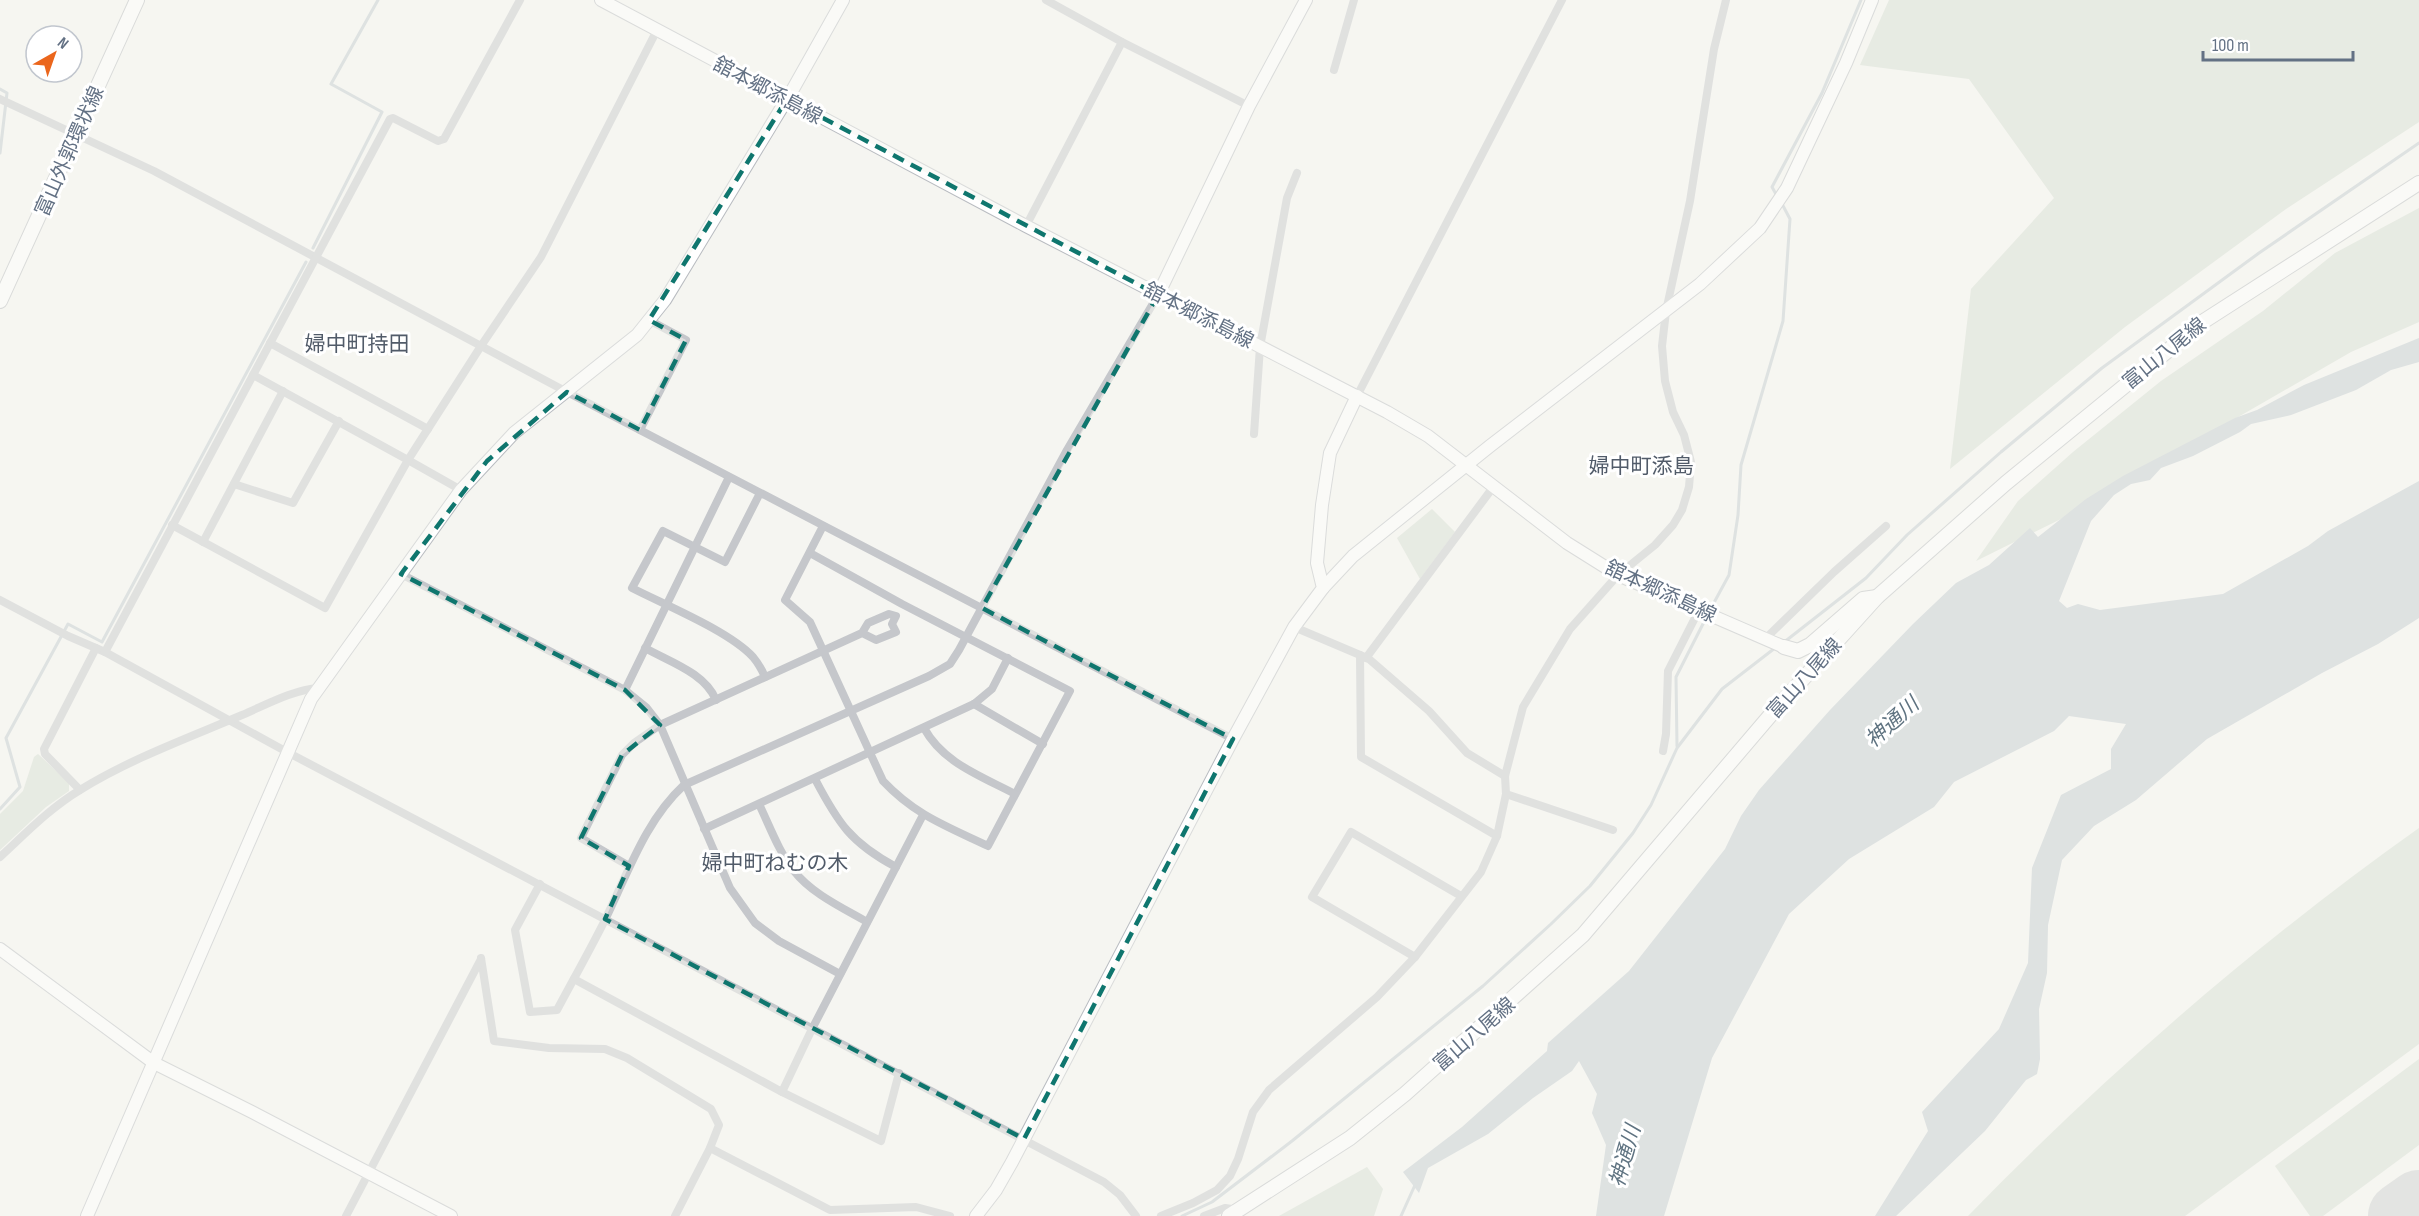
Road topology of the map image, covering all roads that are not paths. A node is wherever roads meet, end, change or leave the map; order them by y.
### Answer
1 (137, 0) edge
2 (520, 0) edge
3 (601, 0) edge
4 (843, 0) edge
5 (1046, 0) edge
6 (1306, 0) edge
7 (1354, 0) edge
8 (1562, 0) edge
9 (1726, 0) edge
10 (1872, 0) edge
11 (1062, 4) edge
12 (657, 30) junction
13 (1122, 42) junction
14 (1334, 70) dead end
15 (0, 99) edge
16 (787, 99) junction
17 (1249, 106) junction
18 (75, 135) junction
19 (1297, 173) dead end
20 (2419, 183) edge
21 (1026, 226) junction
22 (316, 258) junction
23 (1158, 295) junction
24 (0, 301) edge
25 (1666, 311) junction
26 (649, 320) junction
27 (270, 343) junction
28 (481, 346) junction
29 (1260, 347) junction
30 (253, 375) junction
31 (284, 391) junction
32 (567, 392) junction
33 (1357, 396) junction
34 (339, 421) junction
35 (428, 429) junction
36 (640, 430) junction
37 (1254, 434) dead end
38 (408, 460) junction
39 (1466, 465) junction
40 (729, 477) junction
41 (234, 484) junction
42 (1494, 486) junction
43 (461, 490) junction
44 (760, 493) junction
45 (172, 525) junction
46 (823, 526) junction
47 (1886, 526) dead end
48 (203, 542) junction
49 (695, 546) junction
50 (810, 553) junction
51 (401, 574) junction
52 (1618, 575) junction
53 (1323, 588) junction
54 (1877, 597) junction
55 (0, 600) edge
56 (902, 604) junction
57 (666, 606) junction
58 (982, 608) junction
59 (1699, 610) junction
60 (896, 616) junction
61 (1294, 627) junction
62 (862, 633) junction
63 (966, 636) junction
64 (1776, 644) junction
65 (96, 648) junction
66 (645, 648) junction
67 (824, 650) junction
68 (105, 652) junction
69 (1363, 657) junction
70 (1008, 658) junction
71 (765, 677) junction
72 (319, 688) junction
73 (625, 690) junction
74 (716, 700) junction
75 (975, 704) junction
76 (852, 710) junction
77 (231, 720) junction
78 (660, 725) junction
79 (924, 728) junction
80 (1233, 739) junction
81 (1043, 744) junction
82 (1663, 751) dead end
83 (287, 752) junction
84 (871, 753) junction
85 (1505, 776) junction
86 (815, 779) junction
87 (684, 785) junction
88 (80, 790) junction
89 (1015, 794) junction
90 (1506, 794) junction
91 (759, 804) junction
92 (923, 815) junction
93 (704, 830) junction
94 (1613, 830) dead end
95 (1497, 836) junction
96 (0, 857) edge
97 (629, 866) junction
98 (896, 867) junction
99 (540, 884) junction
100 (1461, 896) junction
101 (605, 919) junction
102 (867, 922) junction
103 (0, 949) edge
104 (1414, 957) junction
105 (840, 974) junction
106 (574, 979) junction
107 (812, 1029) junction
108 (154, 1063) junction
109 (899, 1073) junction
110 (782, 1092) junction
111 (1023, 1138) junction
112 (710, 1148) junction
113 (368, 1174) junction
114 (1234, 1213) edge
115 (87, 1216) edge
116 (346, 1216) edge
117 (451, 1216) edge
118 (675, 1216) edge
119 (950, 1216) edge
120 (976, 1216) edge
121 (1136, 1216) edge
122 (1161, 1216) edge
123 (1204, 1216) edge

1 - 18 main road, 富山外郭環状線
2 - 22 street
3 - 12 street, 舘本郷添島線
4 - 16 street
5 - 11 street
6 - 17 street
7 - 14 street
8 - 33 street
9 - 25 street
10 - 25 street
11 - 13 street
12 - 16 street, 舘本郷添島線
12 - 28 street
13 - 17 street
13 - 21 street
15 - 18 street
16 - 21 street, 舘本郷添島線
16 - 26 street
17 - 23 street
18 - 22 street
18 - 24 main road, 富山外郭環状線
19 - 29 street
20 - 54 main road, 富山八尾線
21 - 23 street, 舘本郷添島線
22 - 27 street
22 - 28 street
23 - 29 street, 舘本郷添島線
23 - 58 street
25 - 39 street
25 - 52 street
26 - 32 street
26 - 36 street
27 - 30 street
27 - 35 street
28 - 32 street
28 - 35 street
29 - 33 street, 舘本郷添島線
29 - 37 street
30 - 31 street
30 - 45 street
31 - 34 street
31 - 41 street
32 - 36 street
32 - 43 street
33 - 39 street, 舘本郷添島線
33 - 53 street
34 - 38 street
34 - 41 street
35 - 38 street
36 - 40 street
38 - 43 street
38 - 48 street
39 - 42 street, 舘本郷添島線
39 - 53 street
40 - 44 street
40 - 49 street
41 - 48 street
42 - 52 street, 舘本郷添島線
42 - 69 street
43 - 51 street
44 - 46 street
44 - 49 street
45 - 48 street
45 - 68 street
46 - 50 street
46 - 58 street
47 - 64 street
49 - 57 street
49 - 57 street
50 - 56 street
50 - 67 street
51 - 72 street
51 - 73 street
52 - 59 street, 舘本郷添島線
52 - 85 street
53 - 61 street
54 - 64 main road
54 - 114 main road, 富山八尾線
55 - 65 street
56 - 60 street
56 - 63 street
57 - 66 street
57 - 71 street
58 - 63 street
58 - 80 street
59 - 64 street, 舘本郷添島線
59 - 82 street
60 - 62 street
60 - 62 street
61 - 69 street
61 - 80 street
62 - 67 street
63 - 70 street
63 - 76 street
65 - 68 street
65 - 88 street
66 - 73 street
66 - 74 street
67 - 71 street
67 - 76 street
68 - 77 street
69 - 85 street
69 - 95 street
70 - 75 street
70 - 81 street
71 - 74 street
72 - 77 street
72 - 83 street
73 - 78 street
74 - 78 street
75 - 79 street
75 - 81 street
76 - 84 street
76 - 87 street
77 - 83 street
77 - 88 street
78 - 87 street
78 - 97 street
79 - 84 street
79 - 89 street
80 - 111 street
81 - 89 street
83 - 99 street
83 - 108 street
84 - 86 street
84 - 92 street
85 - 90 street
86 - 91 street
86 - 98 street
87 - 93 street
87 - 97 street
88 - 96 street
89 - 92 street
90 - 94 street
90 - 95 street
91 - 93 street
91 - 102 street
92 - 98 street
93 - 105 street
95 - 100 street
97 - 101 street
98 - 102 street
99 - 101 street
99 - 106 street
100 - 104 street
100 - 104 street
101 - 106 street
101 - 107 street
102 - 105 street
103 - 108 street
104 - 122 street
105 - 107 street
106 - 110 street
107 - 109 street
107 - 110 street
108 - 113 street
108 - 115 street
109 - 110 street
109 - 111 street
111 - 120 street
111 - 121 street
112 - 113 street
112 - 118 street
112 - 119 street
113 - 116 street
113 - 117 street
114 - 123 street

